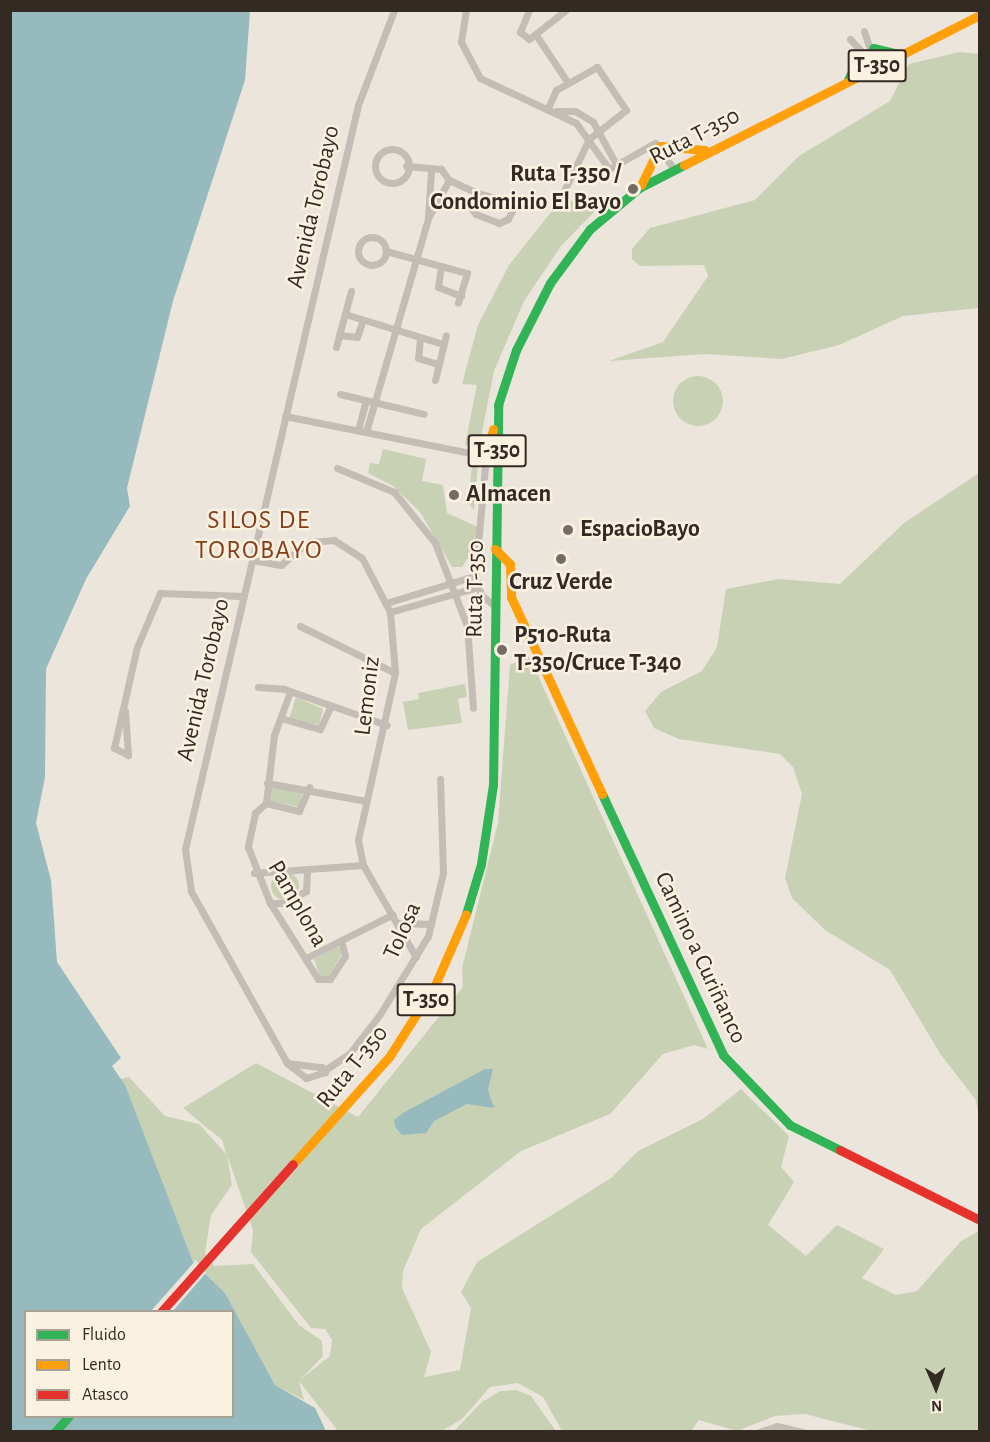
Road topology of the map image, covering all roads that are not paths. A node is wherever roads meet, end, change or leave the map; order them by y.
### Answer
1 (394, 10) edge
2 (466, 10) edge
3 (529, 10) edge
4 (566, 10) edge
5 (980, 15) edge
6 (864, 31) dead end
7 (536, 35) junction
8 (850, 39) dead end
9 (873, 48) junction
10 (860, 54) junction
11 (903, 54) junction
12 (876, 67) junction
13 (568, 83) junction
14 (844, 83) junction
15 (548, 108) junction
16 (556, 111) junction
17 (597, 130) junction
18 (589, 139) junction
19 (660, 146) junction
20 (714, 148) junction
21 (616, 164) junction
22 (406, 166) junction
23 (674, 169) junction
24 (430, 172) junction
25 (449, 180) junction
26 (639, 188) junction
27 (475, 192) junction
28 (563, 193) dead end
29 (428, 218) junction
30 (386, 251) junction
31 (414, 259) junction
32 (441, 266) junction
33 (351, 291) dead end
34 (345, 314) junction
35 (363, 320) junction
36 (393, 329) junction
37 (339, 335) junction
38 (446, 335) dead end
39 (420, 337) junction
40 (443, 344) junction
41 (336, 347) dead end
42 (438, 364) junction
43 (435, 380) dead end
44 (340, 394) dead end
45 (369, 402) junction
46 (498, 405) junction
47 (424, 414) dead end
48 (285, 416) junction
49 (362, 431) junction
50 (486, 456) junction
51 (337, 468) dead end
52 (495, 549) junction
53 (482, 554) junction
54 (252, 560) junction
55 (476, 576) junction
56 (452, 579) junction
57 (478, 587) junction
58 (457, 591) junction
59 (243, 596) junction
60 (512, 597) junction
61 (386, 603) junction
62 (494, 605) junction
63 (390, 612) junction
64 (300, 626) dead end
65 (395, 673) junction
66 (258, 687) dead end
67 (290, 692) junction
68 (330, 708) junction
69 (473, 708) dead end
70 (125, 711) junction
71 (284, 719) junction
72 (387, 725) junction
73 (440, 779) dead end
74 (267, 783) junction
75 (309, 787) junction
76 (366, 801) junction
77 (266, 803) junction
78 (363, 866) junction
79 (307, 870) junction
80 (254, 873) junction
81 (270, 903) junction
82 (393, 914) junction
83 (399, 923) junction
84 (431, 924) junction
85 (341, 941) junction
86 (416, 957) junction
87 (306, 958) junction
88 (325, 1070) joint
89 (980, 1220) edge
90 (162, 1310) edge
91 (67, 1418) edge
92 (56, 1431) edge
93 (759, 1431) edge
94 (803, 1431) edge

1 - 48 street, Avenida Torobayo
2 - 15 street
3 - 7 street
4 - 7 street
5 - 11 main road, Ruta T-350 / T-350
6 - 9 street
7 - 13 street
8 - 10 street
9 - 11 main road
9 - 12 street
10 - 12 street
10 - 14 main road
11 - 12 main road, Ruta T-350 / T-350
12 - 14 main road, Ruta T-350 / T-350
13 - 15 street
13 - 17 street
14 - 20 main road, Ruta T-350 / T-350
15 - 16 street
16 - 17 street
16 - 18 street
17 - 18 street
17 - 21 street
18 - 21 street
18 - 28 street
19 - 20 main road
19 - 21 street
19 - 23 street
19 - 26 main road
20 - 23 main road, Ruta T-350 / T-350
22 - 22 street
22 - 24 street
23 - 26 main road, Ruta T-350 / T-350
24 - 25 street
24 - 29 street
25 - 27 street
25 - 29 street
26 - 46 main road, Ruta T-350 / T-350
27 - 27 street
29 - 31 street
30 - 30 street
30 - 31 street
31 - 32 street
31 - 36 street
32 - 32 street
33 - 34 street
34 - 35 street
34 - 37 street
35 - 36 street
35 - 37 street
36 - 39 street
36 - 45 street
37 - 41 street
38 - 40 street
39 - 40 street
39 - 42 street
40 - 42 street
42 - 43 street
44 - 45 street
45 - 47 street
45 - 49 street
46 - 50 main road
46 - 52 main road, Ruta T-350 / T-350
48 - 49 street
48 - 54 street, Avenida Torobayo
49 - 50 street
50 - 53 street
51 - 56 street
52 - 53 street
52 - 60 main road, Camino a Curiñanco
52 - 62 main road, Ruta T-350 / T-350
53 - 55 street
54 - 59 street, Avenida Torobayo
54 - 61 street, Lemoniz
55 - 56 street
55 - 57 street
56 - 58 street
56 - 61 street
57 - 58 street
57 - 62 street
58 - 63 street
58 - 69 street
59 - 70 street
59 - 88 street, Avenida Torobayo
60 - 62 main road
60 - 89 main road, Camino a Curiñanco
61 - 63 street, Lemoniz
62 - 90 main road, Ruta T-350 / T-350
63 - 65 street, Lemoniz
64 - 65 street
65 - 72 street, Lemoniz
66 - 67 street
67 - 68 street
67 - 71 street, Pamplona
68 - 71 street
68 - 72 street
70 - 70 street
71 - 74 street, Pamplona
72 - 76 street, Lemoniz
73 - 84 street, Tolosa
74 - 75 street
74 - 77 street, Pamplona
75 - 76 street
75 - 77 street
76 - 78 street, Lemoniz
77 - 80 street, Pamplona
78 - 79 street
78 - 82 street, Lemoniz
79 - 80 street
79 - 81 street
80 - 81 street, Pamplona
81 - 87 street, Pamplona
82 - 83 street, Lemoniz
82 - 85 street
83 - 84 street
83 - 86 street, Lemoniz
84 - 86 street, Tolosa
85 - 87 street
85 - 87 street, Pamplona
86 - 88 street, Tolosa
91 - 92 main road
93 - 94 street

